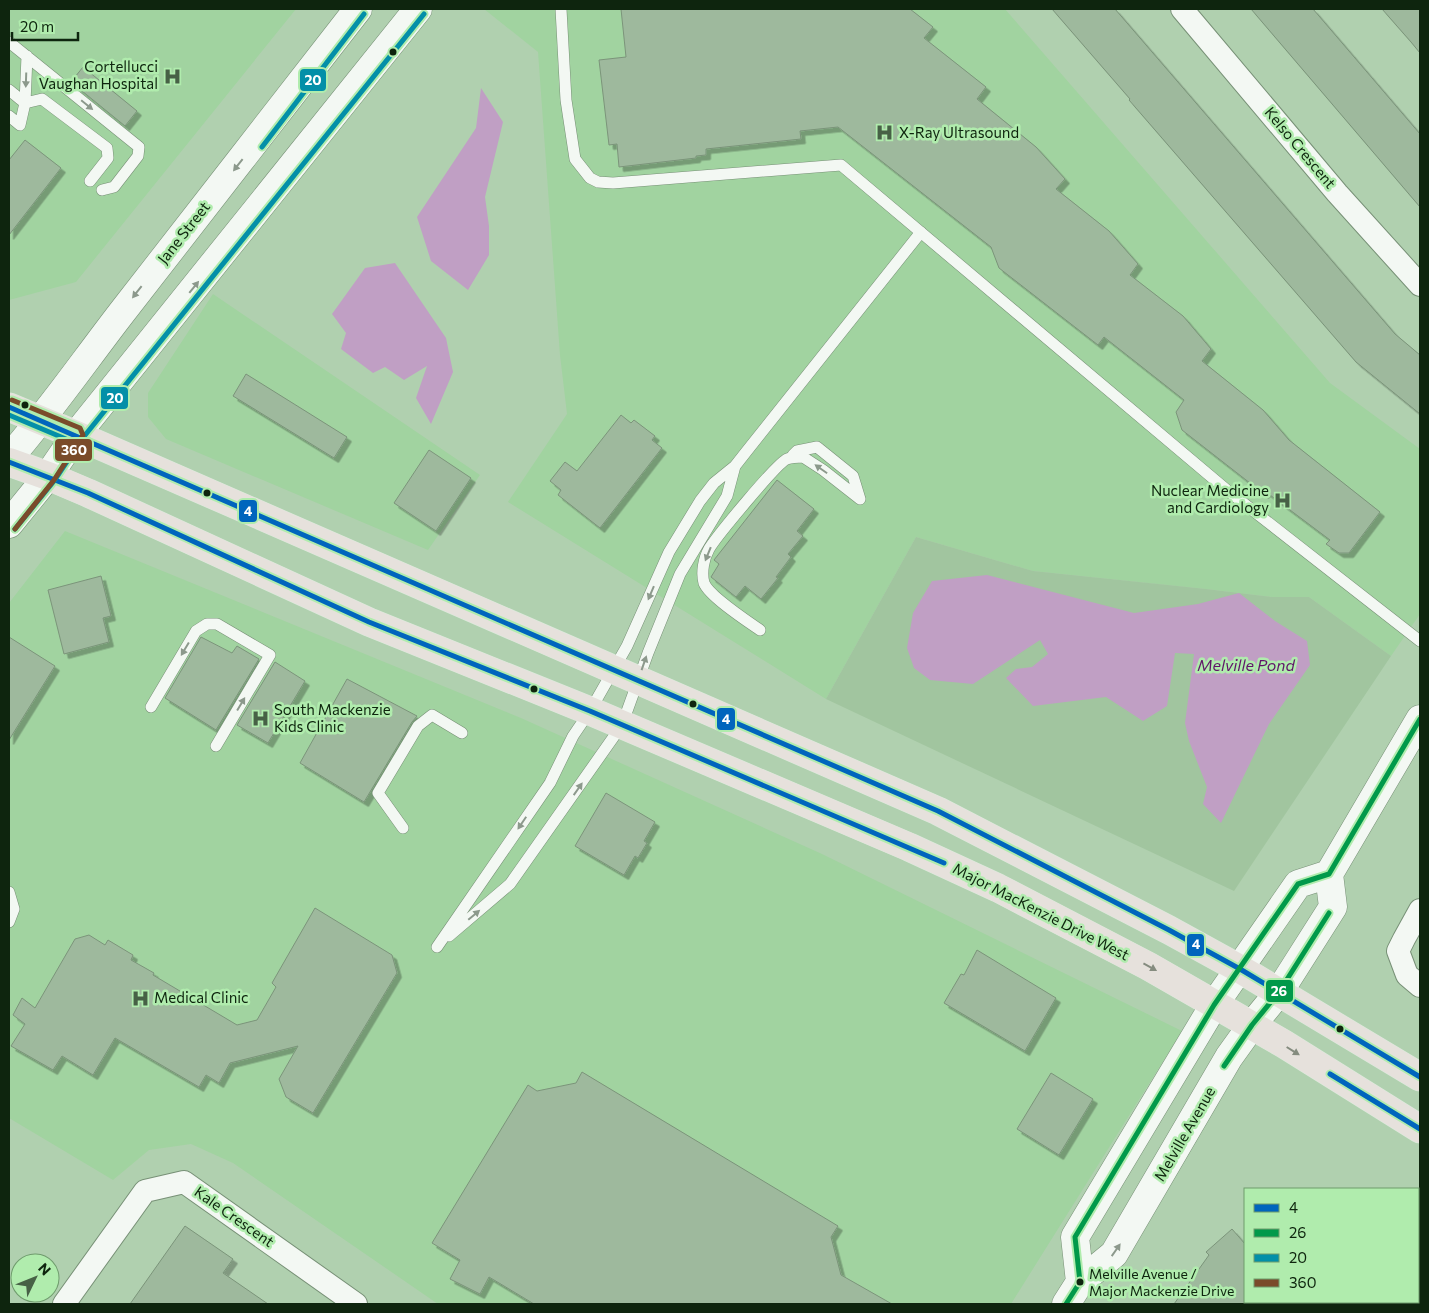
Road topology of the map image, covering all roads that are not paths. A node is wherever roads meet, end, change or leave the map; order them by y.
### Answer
1 (358, 9) edge
2 (418, 9) edge
3 (561, 9) edge
4 (1182, 9) edge
5 (9, 42) edge
6 (27, 56) junction
7 (9, 90) edge
8 (25, 103) junction
9 (9, 116) edge
10 (90, 181) dead end
11 (102, 190) dead end
12 (921, 232) junction
13 (1420, 285) edge
14 (9, 407) edge
15 (41, 421) junction
16 (76, 435) junction
17 (9, 458) edge
18 (9, 462) edge
19 (735, 466) junction
20 (48, 476) junction
21 (860, 499) dead end
22 (9, 524) edge
23 (760, 630) dead end
24 (1420, 641) edge
25 (626, 675) junction
26 (150, 707) dead end
27 (590, 711) junction
28 (1420, 719) edge
29 (622, 725) junction
30 (462, 733) dead end
31 (216, 746) dead end
32 (403, 828) dead end
33 (1330, 874) junction
34 (9, 892) edge
35 (1420, 910) edge
36 (9, 922) edge
37 (1240, 968) junction
38 (1420, 986) edge
39 (1279, 992) junction
40 (1214, 1005) junction
41 (1252, 1025) junction
42 (1420, 1077) edge
43 (1420, 1129) edge
44 (1073, 1293) edge
45 (64, 1304) edge
46 (356, 1304) edge

1 -> 15 main road, Jane Street
16 -> 2 main road
3 - 12 lane
4 - 13 street, Kelso Crescent
5 - 6 lane
6 -> 8 lane
6 -> 11 lane
7 - 8 lane
8 - 9 lane
8 - 10 lane
12 - 19 lane
12 - 24 lane
14 - 15 main road
15 - 16 main road
15 - 17 main road, Jane Street
16 - 20 main road
16 - 25 main road
18 - 20 main road, Major MacKenzie Drive West
25 -> 19 lane
19 -> 25 lane
20 - 22 main road
20 - 27 main road, Major MacKenzie Drive West
21 -> 23 lane
25 - 27 lane
25 - 29 lane
25 - 37 main road
31 -> 26 lane
27 - 29 main road, Major MacKenzie Drive West
27 -> 29 lane
28 - 33 main road
29 -> 40 main road, Major MacKenzie Drive West
30 - 32 lane
33 - 37 main road, Melville Avenue
33 - 39 main road, Melville Avenue
34 - 36 lane
35 - 38 street
37 - 39 main road
37 - 40 main road, Melville Avenue
39 - 41 main road, Melville Avenue
39 - 42 main road
40 - 41 main road, Major MacKenzie Drive West
40 - 44 main road, Melville Avenue
41 -> 43 main road, Major MacKenzie Drive West
44 -> 41 main road, Melville Avenue
45 - 46 street, Kale Crescent

